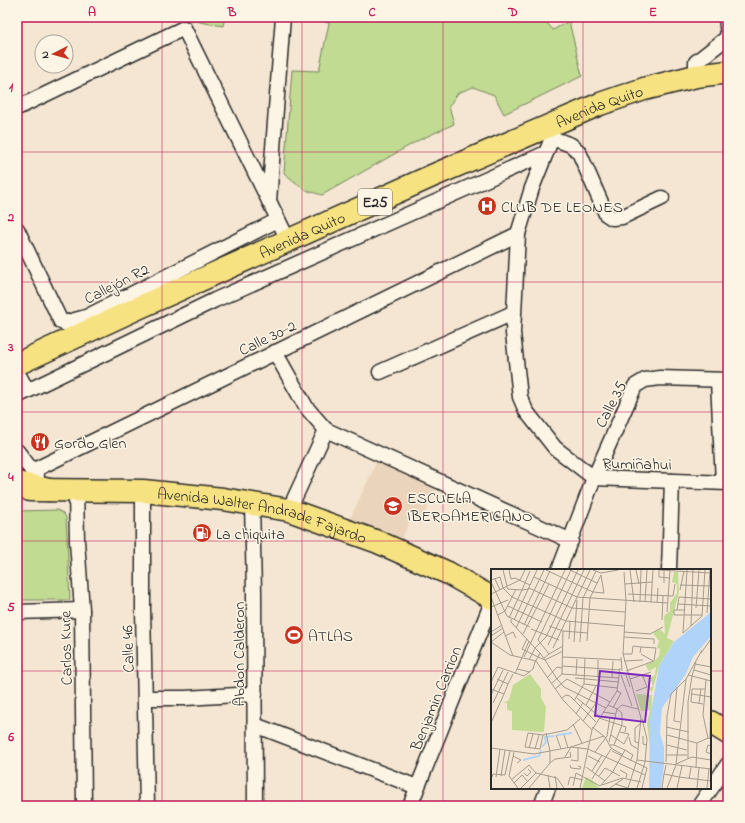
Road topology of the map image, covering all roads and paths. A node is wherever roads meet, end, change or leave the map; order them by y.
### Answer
1 (283, 17) edge
2 (726, 17) edge
3 (728, 37) edge
4 (728, 72) edge
5 (696, 76) junction
6 (17, 108) edge
7 (550, 132) junction
8 (546, 153) junction
9 (662, 198) dead end
10 (269, 201) junction
11 (278, 220) junction
12 (17, 229) edge
13 (518, 234) junction
14 (289, 242) junction
15 (514, 313) junction
16 (275, 352) junction
17 (21, 365) edge
18 (380, 372) dead end
19 (723, 380) edge
20 (22, 393) edge
21 (326, 430) junction
22 (17, 451) edge
23 (24, 477) edge
24 (594, 478) junction
25 (672, 481) junction
26 (726, 482) edge
27 (17, 490) edge
28 (49, 490) junction
29 (76, 490) junction
30 (143, 492) junction
31 (252, 503) junction
32 (289, 510) junction
33 (571, 541) junction
34 (559, 569) edge
35 (669, 569) edge
36 (491, 597) edge
37 (491, 604) edge
38 (82, 610) junction
39 (17, 612) edge
40 (255, 694) junction
41 (145, 698) junction
42 (711, 723) edge
43 (255, 725) junction
44 (728, 733) edge
45 (728, 764) edge
46 (417, 787) junction
47 (548, 789) edge
48 (711, 789) edge
49 (711, 789) edge
50 (84, 806) edge
51 (147, 806) edge
52 (254, 806) edge
53 (410, 806) edge
54 (541, 806) edge
55 (699, 806) edge

1 - 10 street
2 - 3 street
3 - 5 street
4 - 5 main road, Avenida Quito / E25
5 - 7 main road, Avenida Quito / E25
6 - 10 street
7 - 8 street
7 - 9 street
7 - 14 main road, Avenida Quito / E25
8 - 13 street
8 - 20 street
10 - 11 street
11 - 12 street, Callejón R2
11 - 14 street
13 - 15 street
13 - 16 street, Calle 30-2
14 - 17 main road, Avenida Quito / E25
15 - 18 street
15 - 24 street
16 - 21 street
16 - 23 street, Calle 30-2
17 - 20 street
19 - 24 street, Calle 35
19 - 26 street
21 - 32 street
21 - 33 street
22 - 23 street
23 - 28 main road
24 - 25 street, Rumiñahui
24 - 33 street, Rumiñahui
25 - 26 street, Rumiñahui
25 - 35 street
27 - 28 main road, Avenida Walter Andrade Fajardo
28 - 29 main road, Avenida Walter Andrade Fajardo
29 - 30 main road, Avenida Walter Andrade Fajardo
29 - 38 street, Carlos Kure
30 - 31 main road, Avenida Walter Andrade Fajardo
30 - 41 street, Calle 46
31 - 32 main road, Avenida Walter Andrade Fajardo
31 - 40 street, Abdon Calderon
32 - 36 main road, Avenida Walter Andrade Fajardo
33 - 34 street, Rumiñahui
37 - 46 street, Benjamin Carrion
38 - 39 street
38 - 50 street, Carlos Kure
40 - 41 street
40 - 43 street, Abdon Calderon
41 - 51 street, Calle 46
42 - 44 main road
43 - 46 street
43 - 52 street, Abdon Calderon
45 - 48 street
46 - 53 street, Benjamin Carrion
47 - 54 street
49 - 55 street

